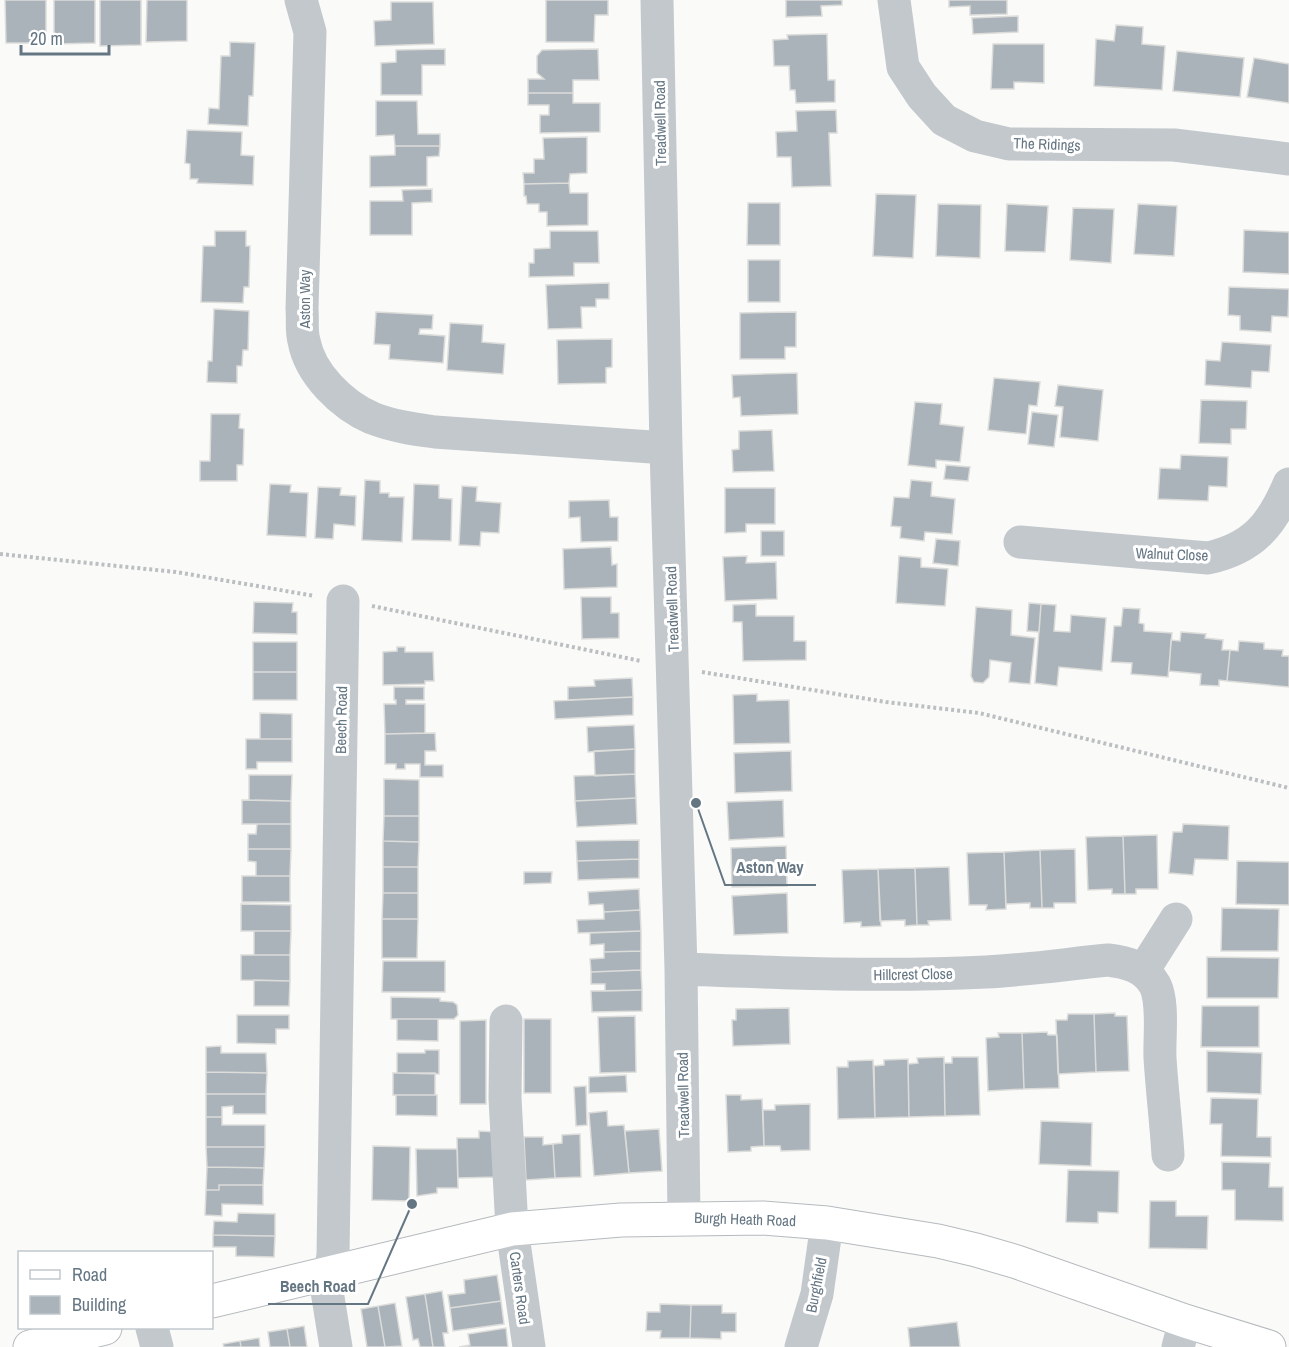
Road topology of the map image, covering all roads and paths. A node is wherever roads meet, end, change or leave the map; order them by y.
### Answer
1 (301, 0) edge
2 (657, 0) edge
3 (894, 0) edge
4 (1289, 159) edge
5 (666, 448) junction
6 (1289, 484) edge
7 (1020, 542) dead end
8 (343, 601) dead end
9 (1176, 919) dead end
10 (681, 969) junction
11 (1143, 971) junction
12 (506, 1021) dead end
13 (1168, 1155) dead end
14 (684, 1218) junction
15 (826, 1223) junction
16 (512, 1229) junction
17 (332, 1271) junction
18 (213, 1301) edge
19 (101, 1329) edge
20 (152, 1329) edge
21 (1182, 1334) edge
22 (30, 1347) edge
23 (157, 1347) edge
24 (336, 1347) edge
25 (529, 1347) edge
26 (801, 1347) edge
27 (1269, 1347) edge

1 - 5 street, Aston Way
2 - 5 street, Treadwell Road
3 - 4 street, The Ridings
5 - 10 street, Treadwell Road
6 - 7 street, Walnut Close
8 - 17 street, Beech Road
9 - 11 street
10 - 11 street, Hillcrest Close
10 - 14 street, Treadwell Road
11 - 13 street
12 - 16 street, Carters Road
14 - 15 main road, Burgh Heath Road
14 - 16 main road, Burgh Heath Road
15 - 21 main road, Burgh Heath Road
15 - 26 street, Burghfield
16 - 17 main road, Burgh Heath Road
16 - 25 street, Carters Road
17 - 18 main road, Burgh Heath Road
17 - 24 street, Beech Road
19 - 22 main road
20 - 23 street
21 - 27 main road, Burgh Heath Road

